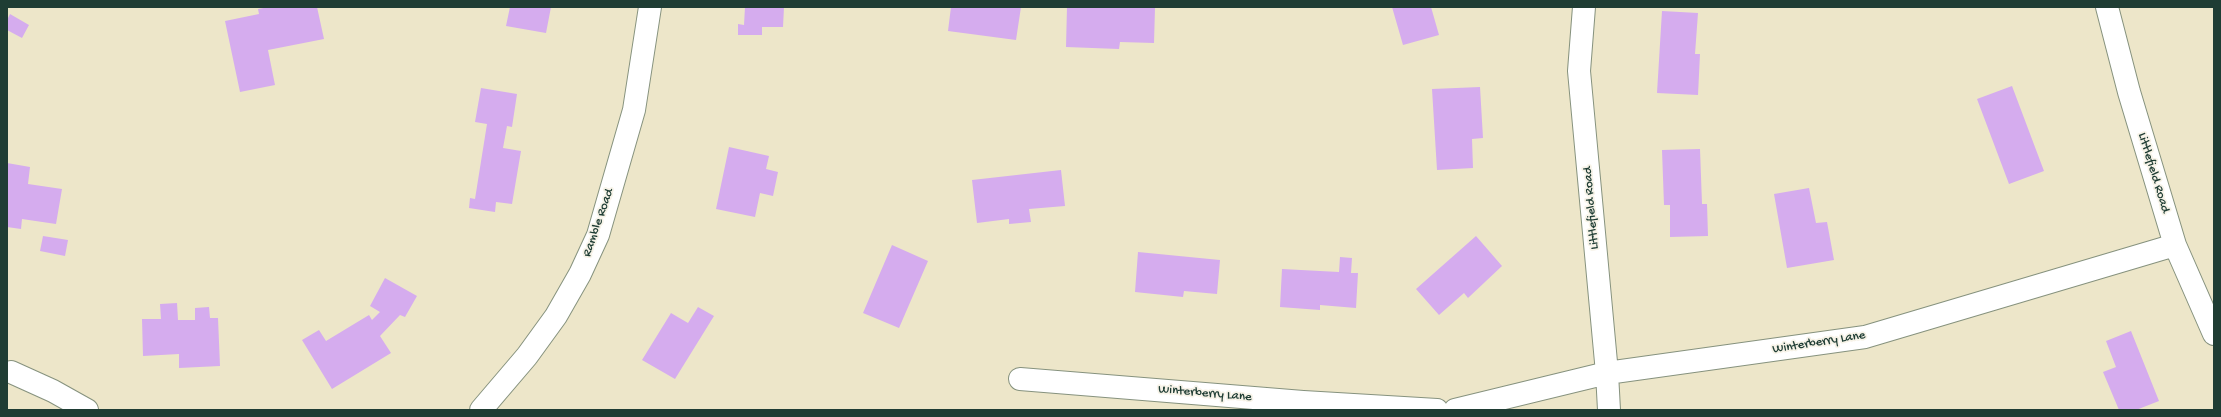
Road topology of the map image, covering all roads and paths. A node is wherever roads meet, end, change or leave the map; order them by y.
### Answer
1 (650, 7) edge
2 (1584, 7) edge
3 (2107, 7) edge
4 (2175, 245) junction
5 (2214, 334) edge
6 (11, 372) dead end
7 (1607, 373) junction
8 (1020, 379) dead end
9 (87, 410) edge
10 (481, 410) edge
11 (1437, 410) edge
12 (1455, 410) edge
13 (1609, 410) edge

1 - 10 street, Ramble Road
2 - 7 street, Littlefield Road
3 - 4 street, Littlefield Road
4 - 5 street, Littlefield Road
4 - 7 street, Winterberry Lane
6 - 9 street
7 - 12 street, Winterberry Lane
7 - 13 street, Littlefield Road
8 - 11 street, Winterberry Lane

